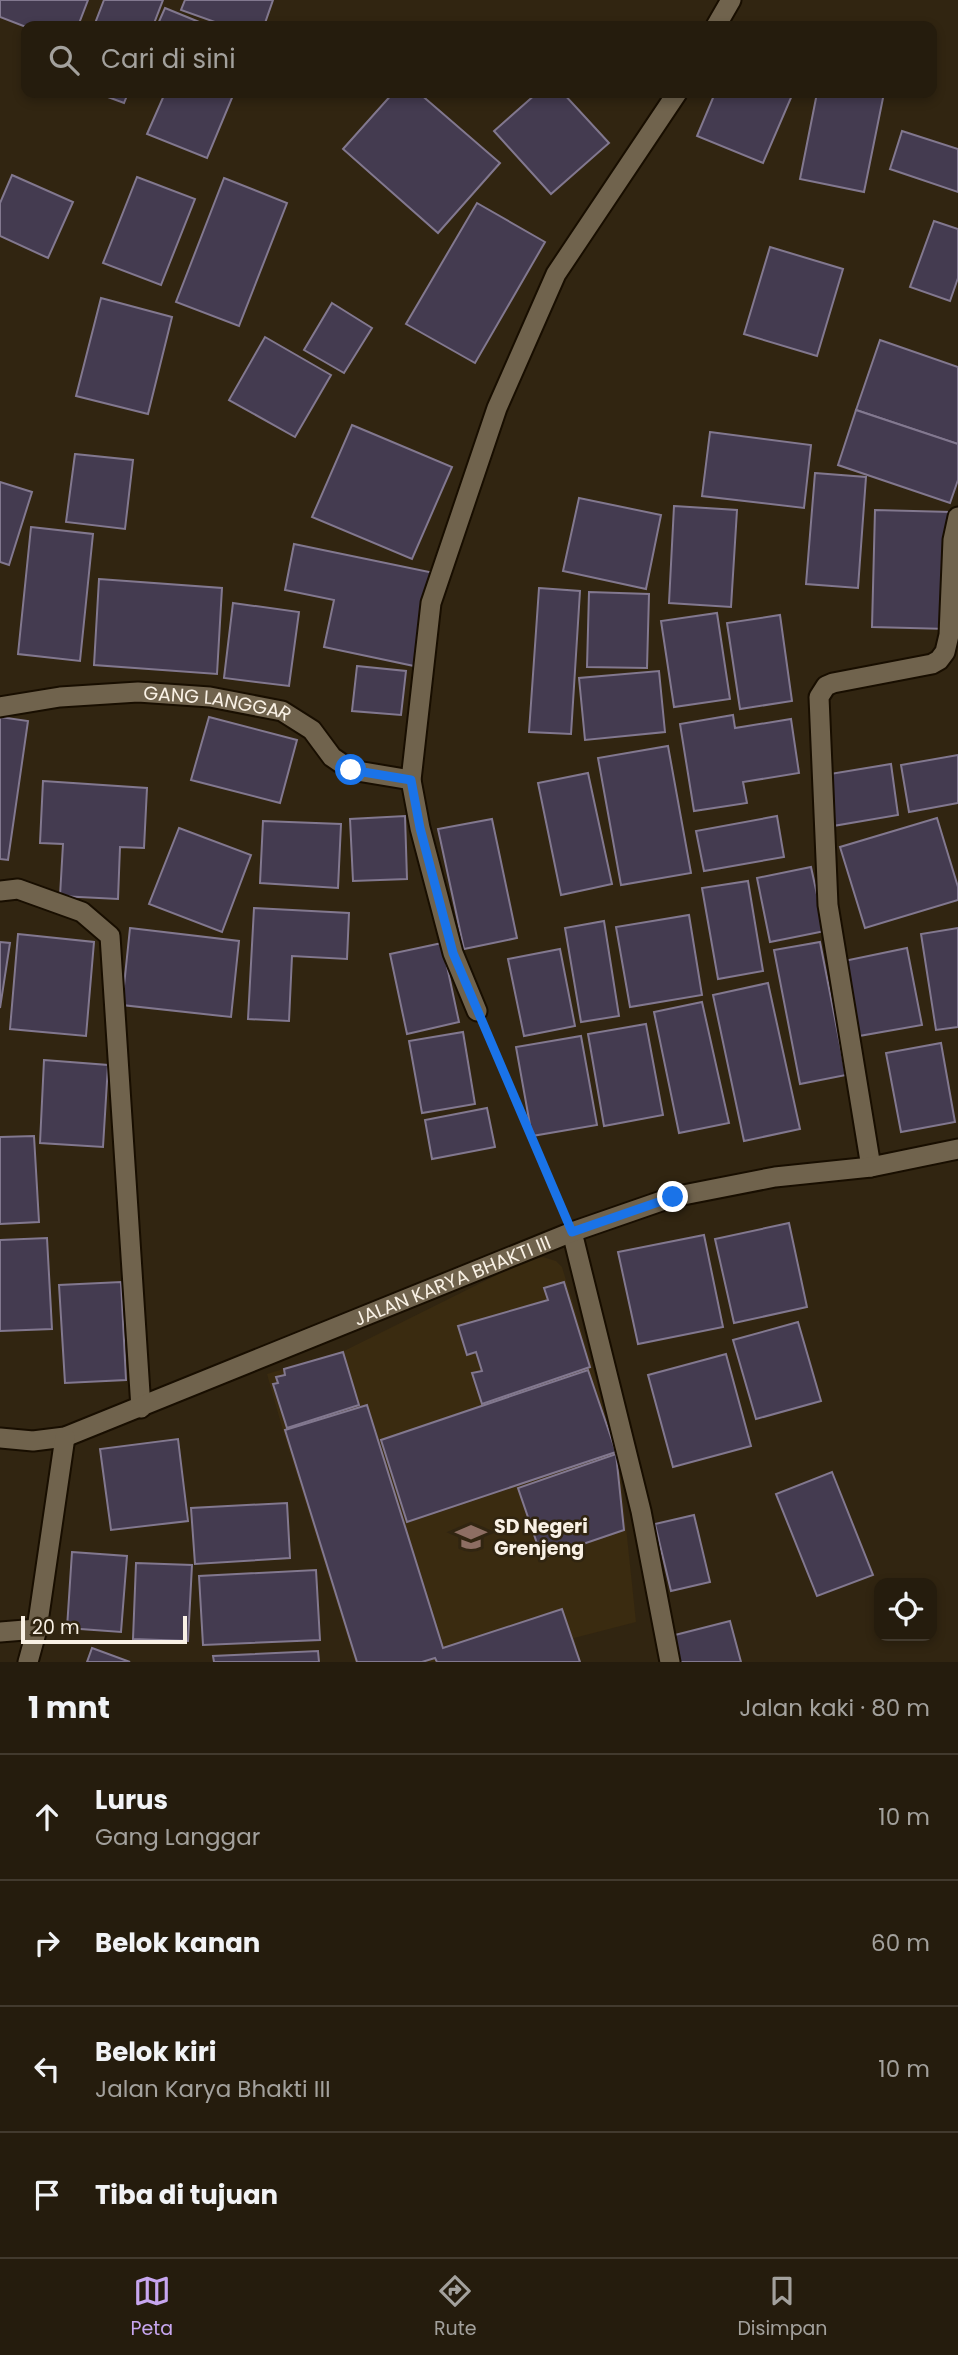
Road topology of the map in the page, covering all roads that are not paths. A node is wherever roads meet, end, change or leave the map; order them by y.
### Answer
1 (731, 0) edge
2 (719, 21) edge
3 (674, 98) edge
4 (958, 517) edge
5 (0, 707) edge
6 (411, 780) junction
7 (0, 891) edge
8 (477, 1011) road end
9 (958, 1149) edge
10 (871, 1167) junction
11 (572, 1232) junction
12 (141, 1408) junction
13 (65, 1437) junction
14 (0, 1438) edge
15 (37, 1629) junction
16 (0, 1632) edge
17 (28, 1662) edge
18 (670, 1662) edge

1 - 2 street
3 - 6 street
4 - 10 street
5 - 6 street, GANG LANGGAR
6 - 8 street
7 - 12 street
9 - 10 street, JALAN KARYA BHAKTI III
10 - 11 street, JALAN KARYA BHAKTI III
11 - 12 street, JALAN KARYA BHAKTI III
11 - 18 street
12 - 13 street, JALAN KARYA BHAKTI III
13 - 14 street, JALAN KARYA BHAKTI III
13 - 15 street
15 - 16 street
15 - 17 street

